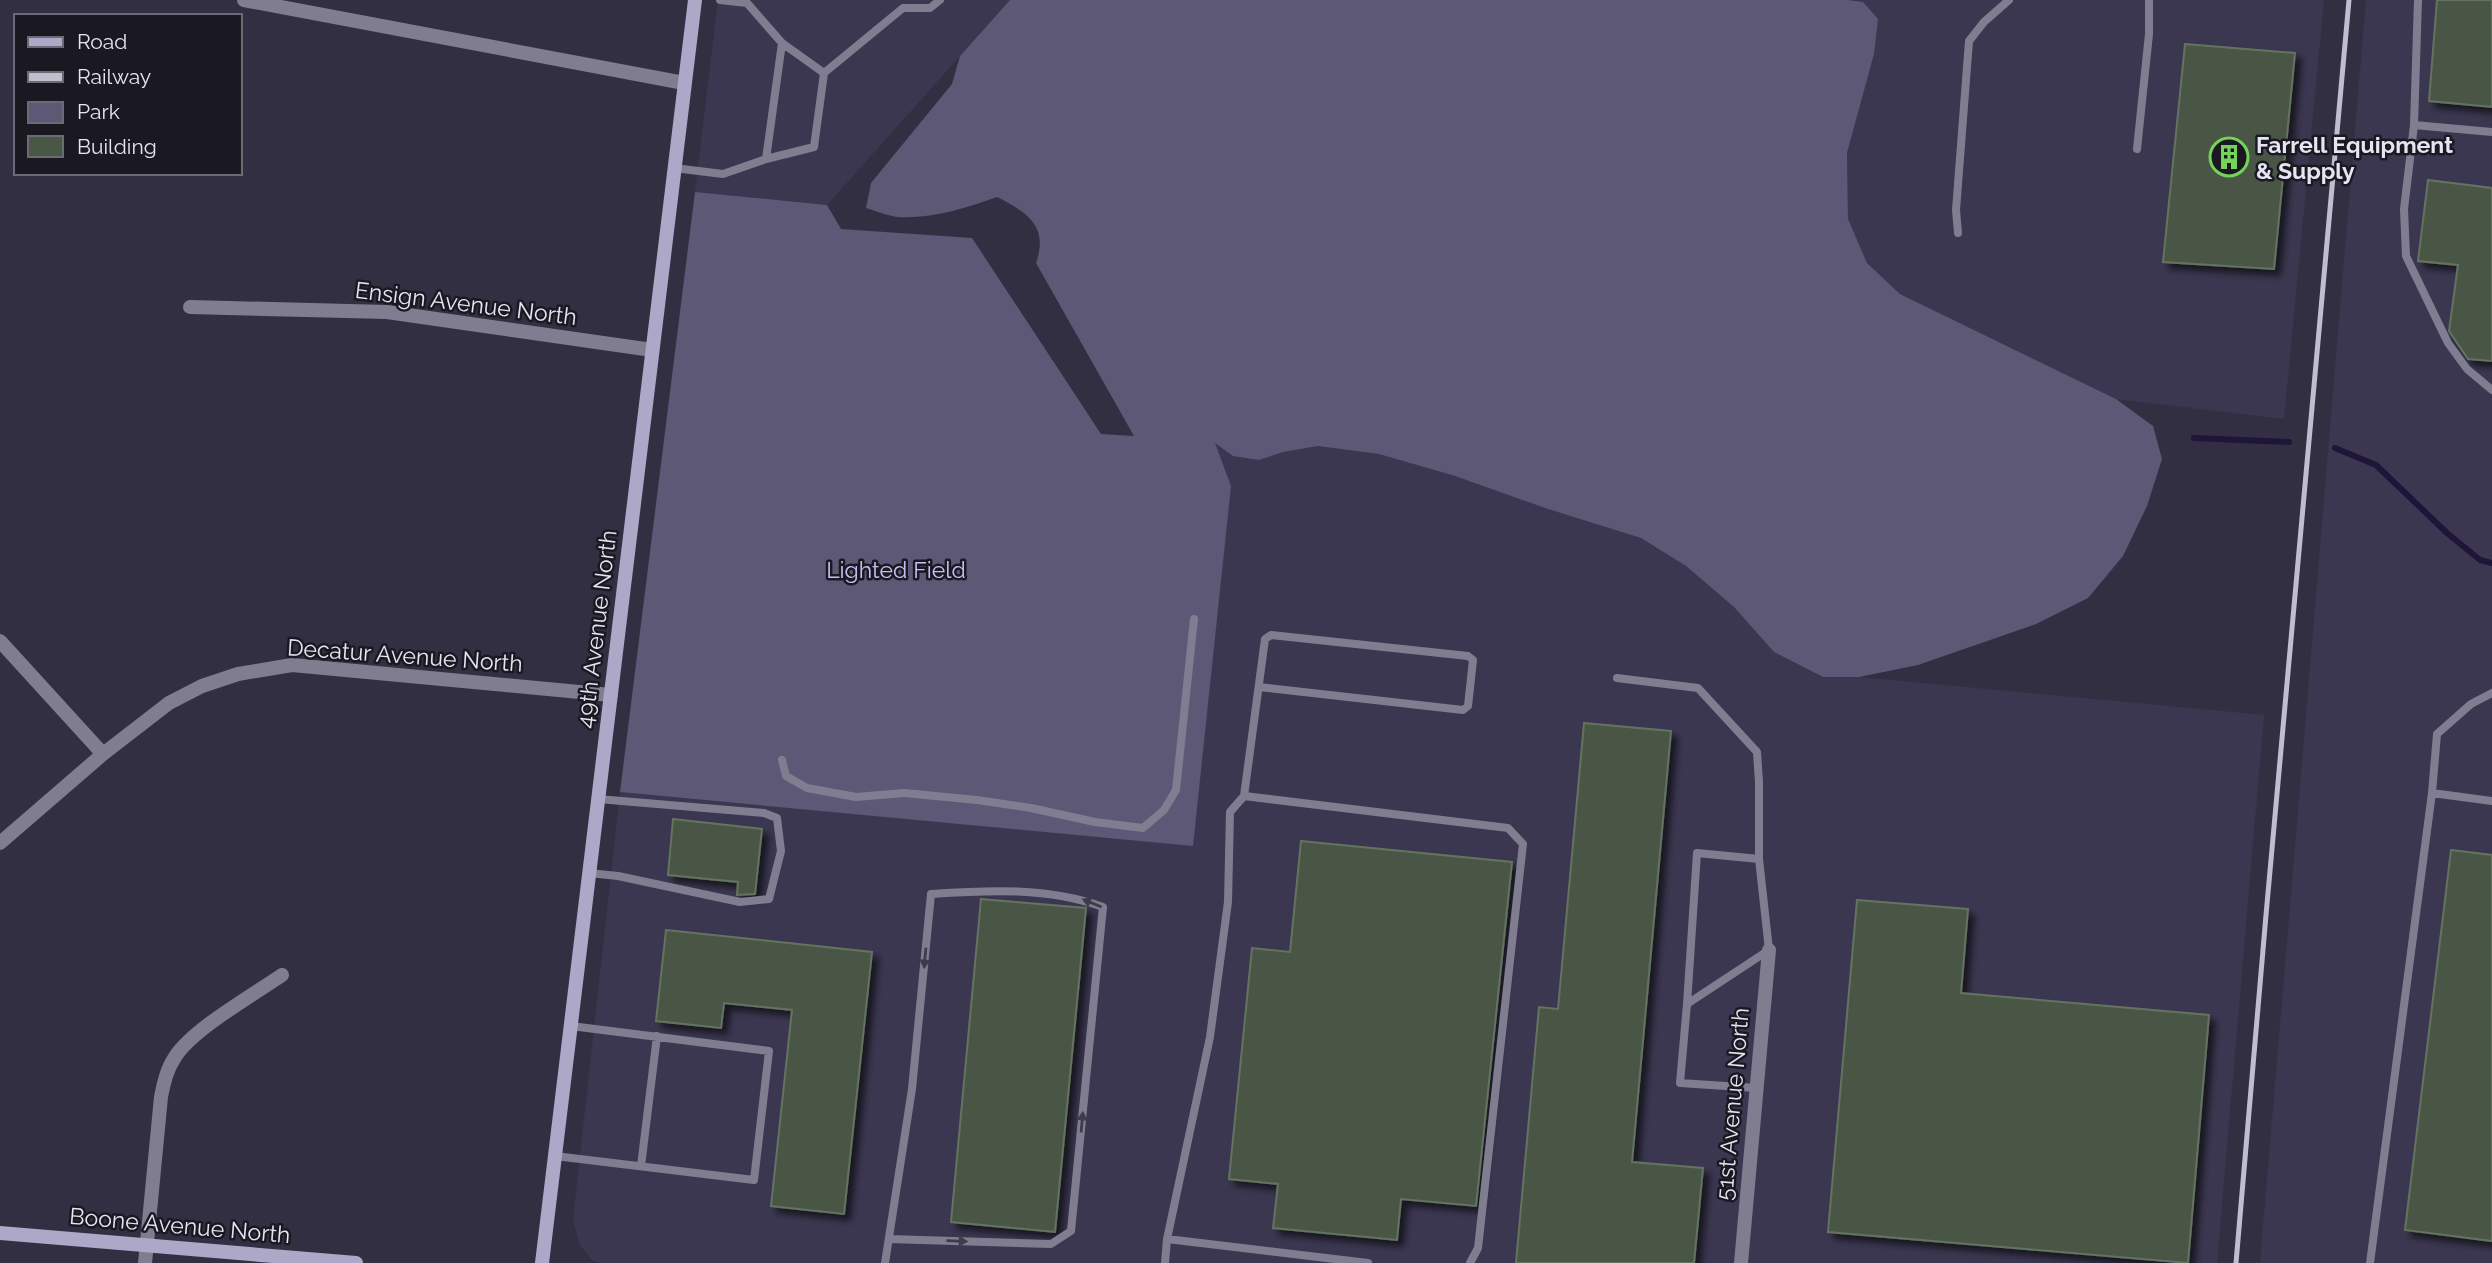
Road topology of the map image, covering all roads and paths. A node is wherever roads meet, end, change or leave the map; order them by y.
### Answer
1 (244, 0) edge
2 (695, 0) edge
3 (720, 0) edge
4 (940, 0) edge
5 (2009, 0) edge
6 (2149, 0) edge
7 (2418, 0) edge
8 (782, 43) junction
9 (824, 74) junction
10 (684, 83) junction
11 (2414, 125) junction
12 (2492, 132) edge
13 (2137, 149) dead end
14 (766, 159) junction
15 (674, 168) junction
16 (1958, 233) dead end
17 (190, 307) dead end
18 (652, 350) junction
19 (2492, 390) edge
20 (1194, 620) dead end
21 (0, 641) edge
22 (1617, 678) dead end
23 (1259, 687) junction
24 (2492, 694) edge
25 (611, 695) junction
26 (103, 754) junction
27 (782, 760) dead end
28 (2432, 793) junction
29 (1244, 796) junction
30 (598, 799) junction
31 (2492, 801) edge
32 (0, 843) edge
33 (1759, 859) junction
34 (589, 873) junction
35 (1769, 950) junction
36 (282, 975) dead end
37 (1687, 1004) junction
38 (571, 1026) junction
39 (657, 1037) junction
40 (1756, 1088) junction
41 (555, 1156) junction
42 (641, 1166) junction
43 (0, 1233) edge
44 (889, 1239) junction
45 (1167, 1239) junction
46 (147, 1246) junction
47 (145, 1263) edge
48 (356, 1263) edge
49 (542, 1263) edge
50 (885, 1263) edge
51 (1165, 1263) edge
52 (1368, 1263) edge
53 (1470, 1263) edge
54 (1741, 1263) edge
55 (2370, 1263) edge

1 - 10 street
2 - 10 street, 49th Avenue North
3 - 8 lane
4 - 9 lane
5 - 16 lane
6 - 13 lane
7 - 11 lane
8 - 9 lane
8 - 14 lane
9 - 14 lane
10 - 15 street, 49th Avenue North
11 - 12 lane
11 - 19 lane
14 - 15 lane
15 - 18 street, 49th Avenue North
17 - 18 street, Ensign Avenue North
18 - 25 street, 49th Avenue North
20 - 27 lane
21 - 26 street
22 - 33 lane
23 - 23 lane
23 - 29 lane
24 - 28 lane
25 - 26 street, Decatur Avenue North
25 - 30 street, 49th Avenue North
26 - 32 street, Decatur Avenue North
28 - 31 lane
28 - 55 lane
29 - 45 lane
29 - 53 lane
30 - 34 street, 49th Avenue North
30 - 34 lane
33 - 35 lane
33 - 37 lane
34 - 38 street, 49th Avenue North
35 - 37 lane
35 - 40 street, 51st Avenue North
36 - 46 street
37 - 40 lane
38 - 39 lane
38 - 41 street, 49th Avenue North
39 - 42 lane
39 - 42 lane
40 - 54 street, 51st Avenue North
41 - 42 lane
41 - 49 street, 49th Avenue North
43 - 46 street, Boone Avenue North
44 -> 44 lane
44 - 50 lane
45 - 51 lane
45 - 52 lane
46 - 47 street
46 - 48 street, Boone Avenue North

